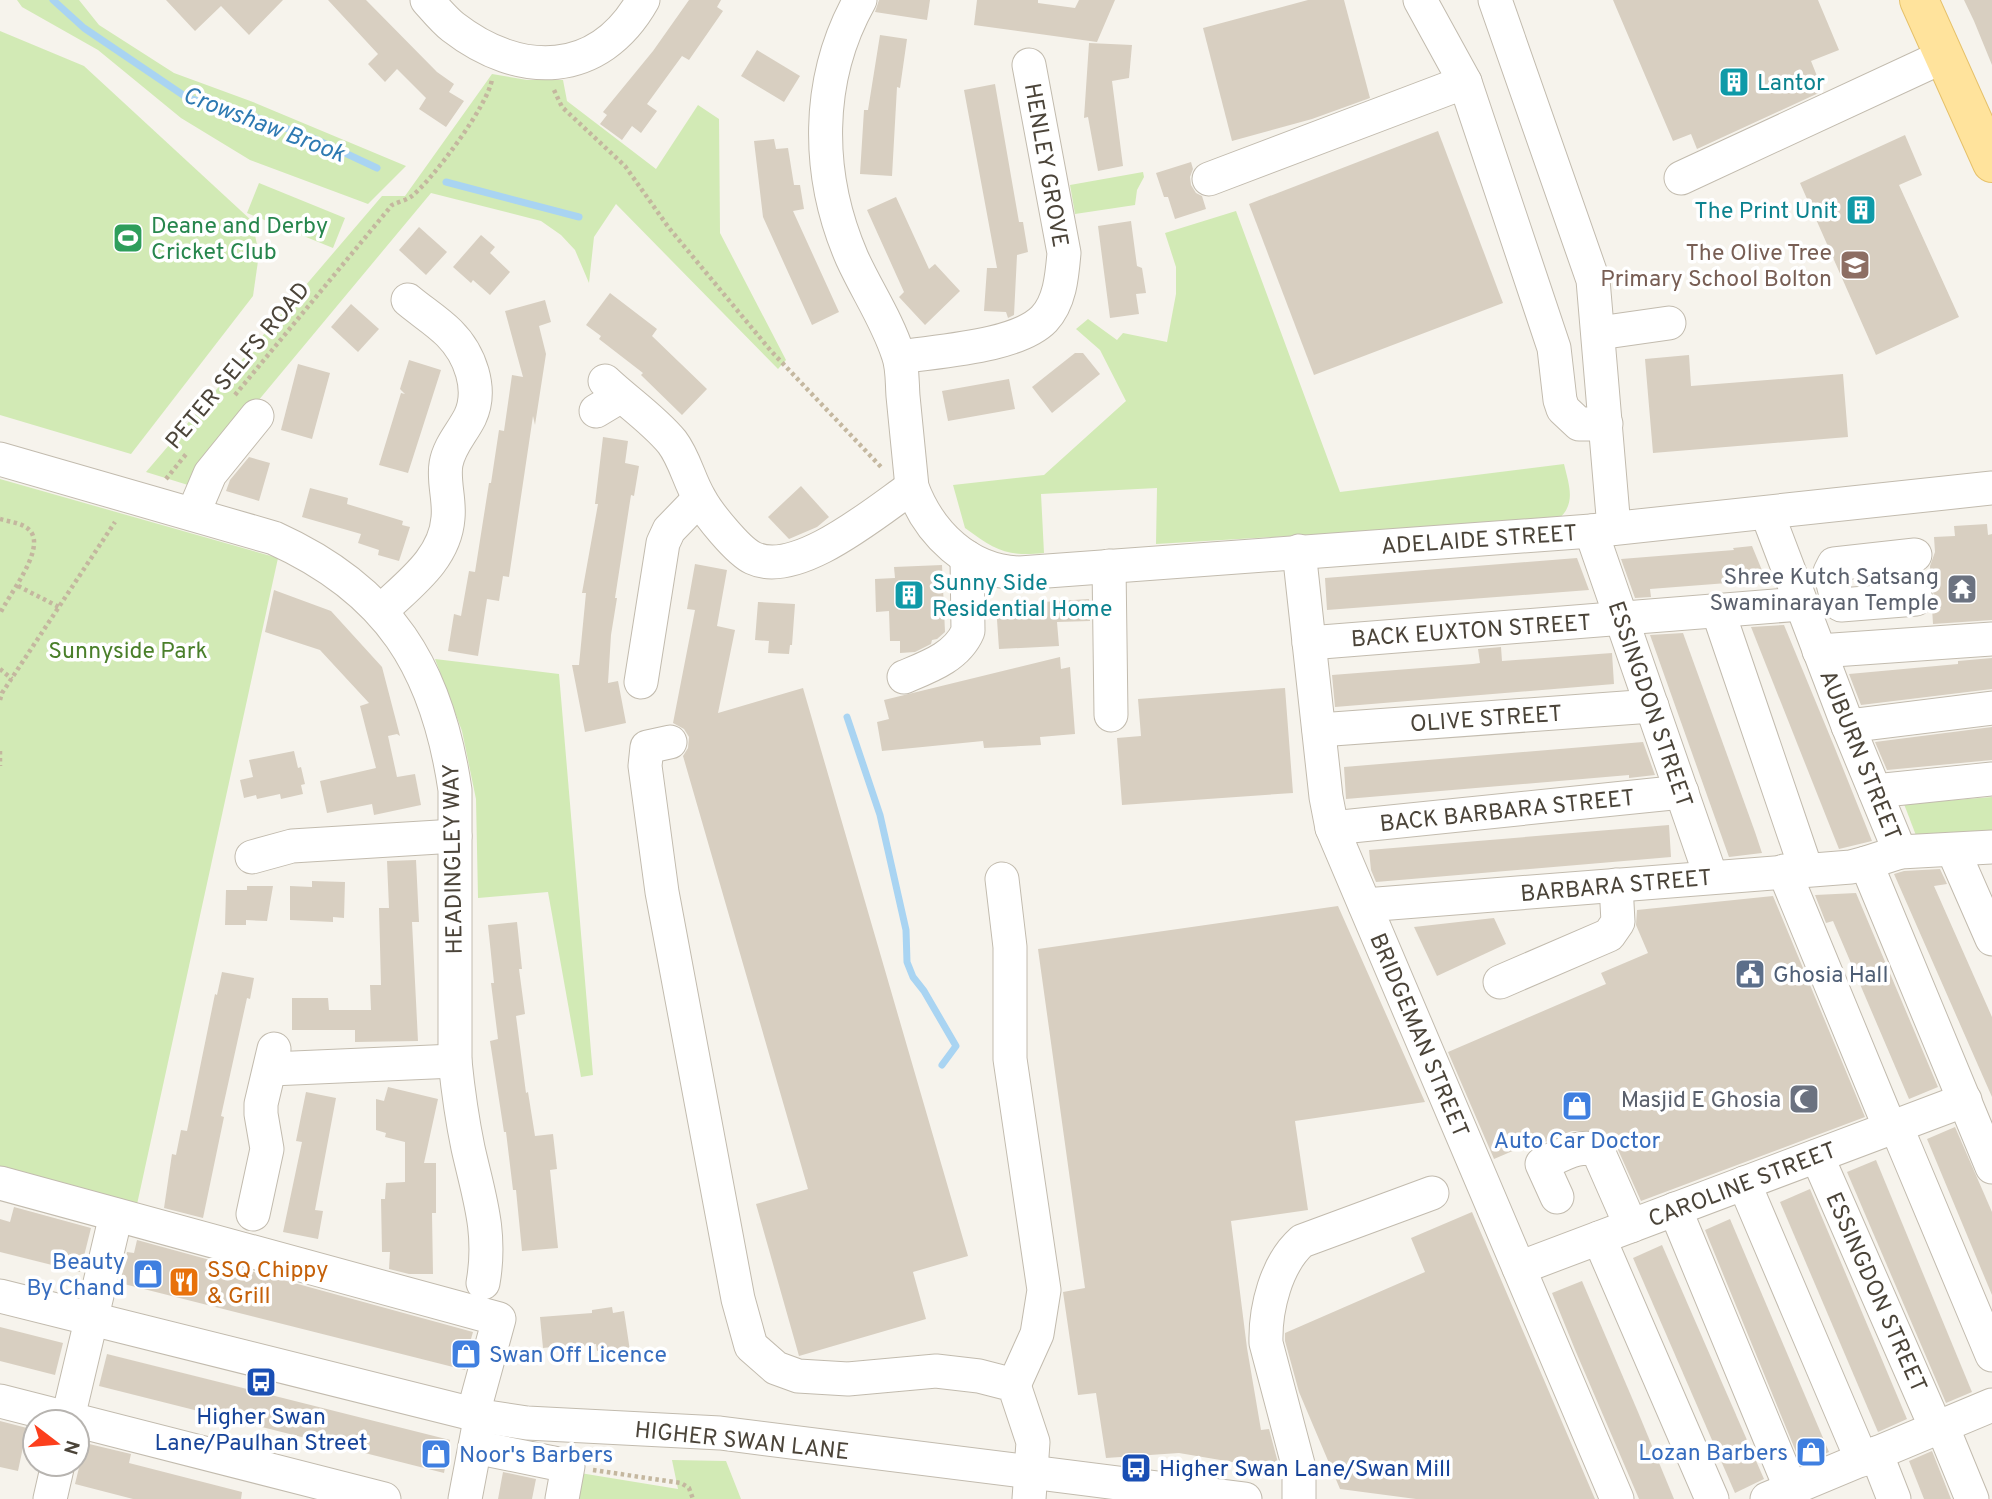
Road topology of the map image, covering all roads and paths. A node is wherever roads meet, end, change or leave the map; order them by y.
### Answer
1 (427, 0) edge
2 (643, 0) edge
3 (860, 0) edge
4 (1420, 0) edge
5 (1494, 0) edge
6 (1919, 0) edge
7 (493, 52) junction
8 (1944, 56) junction
9 (1032, 57) dead end
10 (544, 64) junction
11 (1465, 82) junction
12 (1992, 163) edge
13 (1209, 178) dead end
14 (1681, 178) dead end
15 (408, 300) dead end
16 (1669, 323) dead end
17 (1599, 333) junction
18 (900, 358) junction
19 (607, 396) dead end
20 (246, 406) joint
21 (1606, 424) junction
22 (191, 448) dead end
23 (0, 458) edge
24 (912, 487) junction
25 (1992, 488) edge
26 (140, 499) junction
27 (699, 499) junction
28 (1767, 513) junction
29 (193, 514) junction
30 (0, 519) edge
31 (1602, 530) junction
32 (1299, 551) junction
33 (1915, 555) dead end
34 (967, 558) junction
35 (1109, 566) junction
36 (18, 586) junction
37 (1834, 587) junction
38 (1916, 598) dead end
39 (1799, 600) junction
40 (59, 607) junction
41 (382, 611) junction
42 (1718, 611) junction
43 (0, 614) edge
44 (1622, 618) junction
45 (1992, 639) edge
46 (1309, 643) junction
47 (1819, 651) junction
48 (0, 669) edge
49 (904, 677) dead end
50 (12, 679) junction
51 (641, 682) dead end
52 (0, 700) edge
53 (1653, 706) junction
54 (1992, 708) edge
55 (1111, 715) dead end
56 (1848, 726) junction
57 (1319, 730) junction
58 (670, 742) dead end
59 (0, 751) edge
60 (0, 766) edge
61 (1992, 779) edge
62 (1875, 791) junction
63 (1682, 792) junction
64 (1332, 828) junction
65 (455, 836) junction
66 (1992, 847) edge
67 (1952, 850) junction
68 (1900, 852) junction
69 (253, 857) dead end
70 (1866, 863) junction
71 (1795, 870) junction
72 (1711, 877) junction
73 (1002, 879) dead end
74 (1616, 885) junction
75 (1365, 905) junction
76 (1992, 939) edge
77 (1500, 982) dead end
78 (455, 1061) junction
79 (1965, 1100) junction
80 (1893, 1127) junction
81 (1817, 1156) junction
82 (1992, 1167) edge
83 (0, 1183) edge
84 (1744, 1183) junction
85 (1432, 1193) dead end
86 (1557, 1197) dead end
87 (1675, 1209) junction
88 (253, 1214) dead end
89 (116, 1215) junction
90 (1631, 1226) junction
91 (1599, 1238) junction
92 (1519, 1268) junction
93 (483, 1283) dead end
94 (0, 1296) edge
95 (90, 1319) junction
96 (1992, 1355) edge
97 (1014, 1385) junction
98 (0, 1401) edge
99 (1992, 1405) edge
100 (25, 1408) edge
101 (70, 1408) edge
102 (476, 1425) junction
103 (91, 1426) edge
104 (1939, 1427) junction
105 (1869, 1456) junction
106 (568, 1466) junction
107 (55, 1478) edge
108 (1030, 1486) edge
109 (1792, 1493) edge
110 (50, 1499) edge
111 (384, 1499) edge
112 (465, 1499) edge
113 (562, 1499) edge
114 (693, 1499) edge
115 (1245, 1499) edge
116 (1299, 1499) edge
117 (1617, 1499) edge
118 (1712, 1499) edge
119 (1894, 1499) edge
120 (1972, 1499) edge

1 - 7 street
2 - 10 street
3 - 18 street, ADELAIDE STREET
4 - 11 street
5 - 17 street, ESSINGDON STREET
6 - 8 main road
7 - 10 street
7 - 20 path, PETER SELFS ROAD
8 - 12 main road
8 - 14 street
9 - 18 street, HENLEY GROVE
10 - 24 path
11 - 13 street
11 - 21 street
15 - 41 street
16 - 17 street
17 - 21 street, ESSINGDON STREET
18 - 24 street, ADELAIDE STREET
19 - 27 street
20 - 29 street
21 - 31 street, ESSINGDON STREET
22 - 26 path, PETER SELFS ROAD
23 - 26 street, HEADINGLEY WAY
24 - 27 street
24 - 34 street, ADELAIDE STREET
25 - 28 street, ADELAIDE STREET
26 - 29 street, HEADINGLEY WAY
26 - 40 path, PETER SELFS ROAD
27 - 51 street
28 - 31 street, ADELAIDE STREET
28 - 39 street, AUBURN STREET
29 - 41 street, HEADINGLEY WAY
30 - 36 path
31 - 32 street, ADELAIDE STREET
31 - 44 street, ESSINGDON STREET
32 - 35 street, ADELAIDE STREET
32 - 46 street, BRIDGEMAN STREET
33 - 37 street
34 - 35 street, ADELAIDE STREET
34 - 49 street
35 - 55 street
36 - 40 path
36 - 43 path
37 - 38 street
37 - 39 street, BACK EUXTON STREET
39 - 42 street, BACK EUXTON STREET
39 - 47 street, AUBURN STREET
40 - 50 path, PETER SELFS ROAD
41 - 65 street, HEADINGLEY WAY
42 - 44 street, BACK EUXTON STREET
42 - 71 street
44 - 46 street, BACK EUXTON STREET
44 - 53 street, ESSINGDON STREET
45 - 47 street
46 - 57 street, BRIDGEMAN STREET
47 - 56 street, AUBURN STREET
48 - 50 path
50 - 52 path, PETER SELFS ROAD
53 - 57 street, OLIVE STREET
53 - 63 street, ESSINGDON STREET
54 - 56 street
56 - 62 street, AUBURN STREET
57 - 64 street, BRIDGEMAN STREET
58 - 97 street
59 - 60 path
61 - 62 street
62 - 68 street, AUBURN STREET
63 - 64 street, BACK BARBARA STREET
63 - 72 street, ESSINGDON STREET
64 - 75 street, BRIDGEMAN STREET
65 - 69 street
65 - 78 street, HEADINGLEY WAY
66 - 67 street
67 - 68 street
67 - 76 street
68 - 70 street, AUBURN STREET
70 - 71 street, BARBARA STREET
70 - 79 street, AUBURN STREET
71 - 72 street, BARBARA STREET
71 - 80 street
72 - 74 street, BARBARA STREET
73 - 97 street
74 - 75 street, BARBARA STREET
74 - 77 street
75 - 92 street, BRIDGEMAN STREET
78 - 88 street
78 - 93 street, HEADINGLEY WAY
79 - 80 street, CAROLINE STREET
79 - 82 street, AUBURN STREET
80 - 81 street, CAROLINE STREET
80 - 96 street
81 - 84 street, CAROLINE STREET
81 - 104 street, ESSINGDON STREET
83 - 89 street
84 - 87 street, CAROLINE STREET
84 - 105 street
85 - 116 street
86 - 90 street
87 - 90 street, CAROLINE STREET
87 - 109 street
89 - 95 street
89 - 102 street
90 - 91 street, CAROLINE STREET
91 - 92 street, CAROLINE STREET
91 - 118 street
92 - 117 street, BRIDGEMAN STREET
94 - 95 street, HIGHER SWAN LANE
95 - 101 street
95 - 102 street, HIGHER SWAN LANE
97 - 108 street
98 - 100 street
99 - 104 street
102 - 106 street
102 - 108 street, HIGHER SWAN LANE
102 - 112 street
103 - 111 street
104 - 105 street
104 - 120 street, ESSINGDON STREET
105 - 109 street
105 - 119 street
106 - 113 street
106 - 114 path
107 - 110 street
108 - 115 street, HIGHER SWAN LANE

